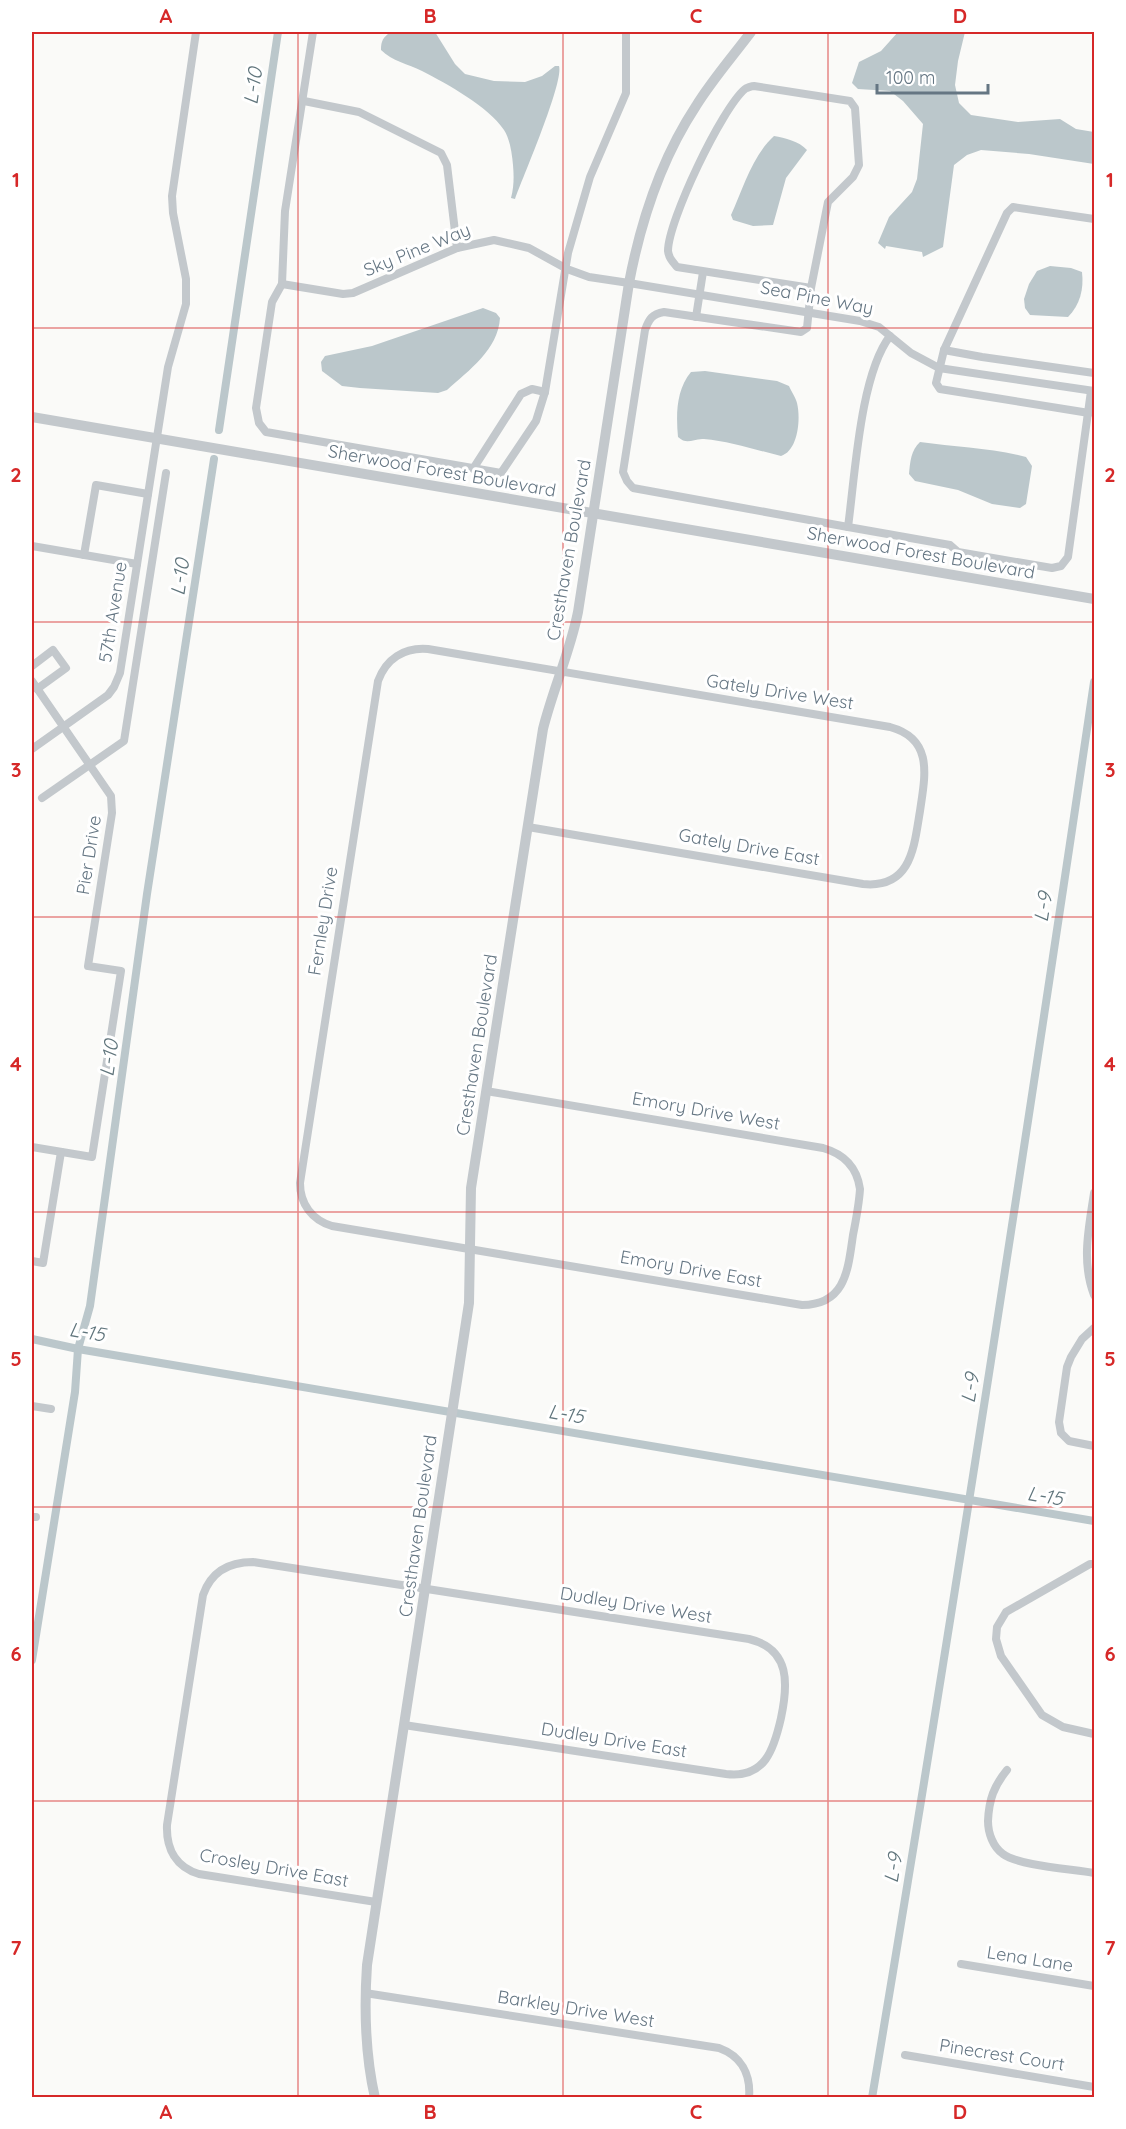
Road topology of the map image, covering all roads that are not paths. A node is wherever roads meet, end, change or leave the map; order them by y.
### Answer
1 (196, 32) edge
2 (313, 32) edge
3 (626, 32) edge
4 (752, 32) edge
5 (304, 101) junction
6 (1095, 219) edge
7 (457, 248) junction
8 (567, 269) junction
9 (703, 272) junction
10 (629, 283) junction
11 (282, 284) junction
12 (811, 288) junction
13 (699, 294) junction
14 (809, 312) junction
15 (696, 317) junction
16 (890, 336) junction
17 (944, 350) junction
18 (939, 368) junction
19 (1095, 373) edge
20 (1093, 391) edge
21 (545, 392) junction
22 (1089, 412) junction
23 (32, 417) edge
24 (157, 438) junction
25 (473, 469) junction
26 (166, 473) dead end
27 (148, 494) junction
28 (593, 513) junction
29 (848, 527) junction
30 (32, 546) edge
31 (84, 555) junction
32 (137, 564) junction
33 (1095, 599) edge
34 (412, 650) joint
35 (32, 666) edge
36 (561, 672) junction
37 (34, 685) edge
38 (63, 727) junction
39 (32, 749) edge
40 (90, 765) junction
41 (42, 798) dead end
42 (919, 815) joint
43 (528, 827) junction
44 (486, 1091) junction
45 (32, 1147) edge
46 (61, 1152) junction
47 (1095, 1193) edge
48 (309, 1212) joint
49 (854, 1229) joint
50 (471, 1249) junction
51 (32, 1261) edge
52 (1095, 1295) edge
53 (1095, 1328) edge
54 (32, 1406) edge
55 (51, 1409) dead end
56 (1095, 1446) edge
57 (1095, 1564) edge
58 (426, 1589) junction
59 (185, 1713) joint
60 (782, 1714) joint
61 (404, 1725) junction
62 (1095, 1734) edge
63 (1007, 1770) dead end
64 (1095, 1873) edge
65 (376, 1902) junction
66 (961, 1964) dead end
67 (1095, 1986) edge
68 (365, 1993) junction
69 (905, 2055) dead end
70 (1095, 2087) edge
71 (375, 2097) edge
72 (749, 2097) edge

1 - 24 street, 57th Avenue
2 - 5 street
3 - 8 street
4 - 10 street, Cresthaven Boulevard
5 - 7 street
5 - 11 street
6 - 17 street
7 - 8 street, Sky Pine Way
7 - 11 street, Sky Pine Way
8 - 10 street, Sky Pine Way
8 - 21 street
9 - 12 street
9 - 12 street
9 - 13 street
10 - 13 street, Sea Pine Way
10 - 28 street, Cresthaven Boulevard
11 - 25 street
12 - 14 street
13 - 14 street, Sea Pine Way
13 - 15 street
14 - 15 street
14 - 16 street, Sea Pine Way
15 - 29 street
16 - 18 street, Sea Pine Way
16 - 29 street
17 - 18 street
17 - 19 street
18 - 20 street, Sea Pine Way
18 - 22 street
20 - 22 street
21 - 25 street
21 - 25 street
22 - 29 street
23 - 24 street, Sherwood Forest Boulevard
24 - 27 street, 57th Avenue
24 - 28 street, Sherwood Forest Boulevard
26 - 40 street
27 - 31 street
27 - 32 street, 57th Avenue
28 - 33 street, Sherwood Forest Boulevard
28 - 36 street, Cresthaven Boulevard
30 - 31 street
31 - 32 street
32 - 38 street, 57th Avenue
34 - 36 street, Gately Drive West
34 - 48 street, Fernley Drive
35 - 37 street
36 - 42 street, Gately Drive West
36 - 43 street, Cresthaven Boulevard
37 - 38 street, Pier Drive
38 - 39 street, 57th Avenue
38 - 40 street, Pier Drive
40 - 41 street
40 - 46 street, Pier Drive
42 - 43 street, Gately Drive East
43 - 44 street, Cresthaven Boulevard
44 - 49 street, Emory Drive West
44 - 50 street, Cresthaven Boulevard
45 - 46 street
46 - 51 street
47 - 52 street
48 - 50 street, Emory Drive East
49 - 50 street, Emory Drive East
50 - 58 street, Cresthaven Boulevard
53 - 56 street
54 - 55 street
57 - 62 street
58 - 59 street, Dudley Drive West
58 - 60 street, Dudley Drive West
58 - 61 street, Cresthaven Boulevard
59 - 65 street, Crosley Drive East
60 - 61 street, Dudley Drive East
61 - 65 street, Cresthaven Boulevard
63 - 64 street
65 - 68 street, Cresthaven Boulevard
66 - 67 street, Lena Lane
68 - 71 street, Cresthaven Boulevard
68 - 72 street, Barkley Drive West
69 - 70 street, Pinecrest Court

